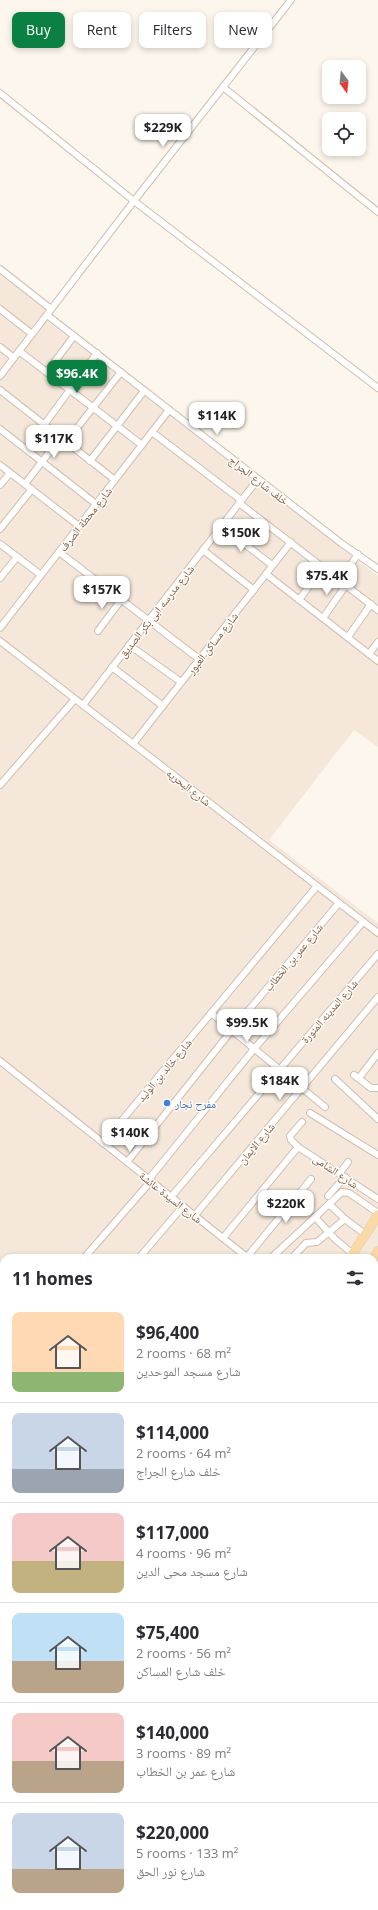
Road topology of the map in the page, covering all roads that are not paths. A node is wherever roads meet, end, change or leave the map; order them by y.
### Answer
1 (291, 0) edge
2 (223, 87) junction
3 (0, 93) edge
4 (134, 201) junction
5 (378, 212) edge
6 (0, 269) edge
7 (51, 308) junction
8 (0, 309) edge
9 (47, 315) junction
10 (32, 334) junction
11 (74, 336) junction
12 (0, 347) edge
13 (19, 351) junction
14 (97, 353) junction
15 (14, 358) junction
16 (47, 372) junction
17 (121, 372) junction
18 (0, 376) edge
19 (378, 388) edge
20 (0, 390) edge
21 (70, 390) junction
22 (144, 390) junction
23 (93, 408) junction
24 (169, 410) junction
25 (44, 425) junction
26 (117, 426) junction
27 (0, 429) edge
28 (152, 432) junction
29 (60, 438) junction
30 (66, 442) junction
31 (142, 445) junction
32 (90, 461) junction
33 (42, 462) junction
34 (0, 465) edge
35 (10, 473) junction
36 (258, 479) junction
37 (115, 480) junction
38 (25, 484) junction
39 (0, 485) edge
40 (32, 489) junction
41 (240, 501) junction
42 (96, 504) junction
43 (79, 526) junction
44 (221, 526) junction
45 (0, 529) edge
46 (291, 542) junction
47 (0, 544) edge
48 (202, 550) junction
49 (59, 552) junction
50 (358, 554) junction
51 (17, 557) junction
52 (272, 565) junction
53 (323, 567) junction
54 (378, 569) edge
55 (266, 574) junction
56 (41, 575) junction
57 (0, 578) edge
58 (340, 580) junction
59 (346, 585) junction
60 (254, 590) junction
61 (121, 600) junction
62 (299, 600) junction
63 (371, 604) junction
64 (378, 610) edge
65 (323, 618) junction
66 (3, 619) edge
67 (148, 620) junction
68 (0, 628) edge
69 (98, 631) dead end
70 (348, 637) junction
71 (0, 641) edge
72 (378, 642) edge
73 (130, 645) junction
74 (369, 654) junction
75 (199, 659) junction
76 (378, 661) edge
77 (112, 668) junction
78 (181, 682) junction
79 (74, 699) junction
80 (83, 705) junction
81 (162, 706) junction
82 (133, 744) junction
83 (0, 785) edge
84 (317, 886) junction
85 (339, 903) junction
86 (363, 922) junction
87 (378, 933) edge
88 (378, 954) edge
89 (378, 997) edge
90 (211, 1013) junction
91 (232, 1030) junction
92 (254, 1049) junction
93 (378, 1053) edge
94 (0, 1061) edge
95 (279, 1069) junction
96 (335, 1079) dead end
97 (302, 1088) junction
98 (378, 1088) edge
99 (325, 1106) dead end
100 (310, 1113) dead end
101 (378, 1119) edge
102 (302, 1122) dead end
103 (103, 1143) junction
104 (296, 1148) junction
105 (378, 1155) edge
106 (127, 1162) junction
107 (348, 1162) dead end
108 (342, 1175) junction
109 (311, 1179) dead end
110 (150, 1180) junction
111 (328, 1196) dead end
112 (171, 1197) junction
113 (378, 1199) edge
114 (329, 1204) junction
115 (183, 1206) junction
116 (378, 1214) edge
117 (195, 1215) junction
118 (315, 1217) junction
119 (345, 1219) junction
120 (329, 1232) junction
121 (366, 1235) junction
122 (223, 1238) junction
123 (292, 1238) junction
124 (302, 1248) junction
125 (87, 1254) edge
126 (142, 1254) edge
127 (243, 1254) edge
128 (251, 1254) edge
129 (275, 1254) edge
130 (296, 1254) edge
131 (350, 1254) edge
132 (353, 1254) edge

1 - 2 street
2 - 4 street
2 - 5 street
3 - 4 street
4 - 7 street
4 - 19 street
6 - 7 street
7 - 9 street
8 - 10 street
9 - 10 street
9 - 11 street, خلف شارع الجراج
10 - 13 street
11 - 14 street, خلف شارع الجراج
11 - 16 street
12 - 15 street
13 - 15 street
13 - 16 street
14 - 17 street, خلف شارع الجراج
14 - 21 street
15 - 18 street
16 - 21 street
17 - 22 street, خلف شارع الجراج
17 - 23 street
20 - 25 street
21 - 23 street
21 - 25 street
22 - 24 street, خلف شارع الجراج
22 - 26 street
23 - 26 street
23 - 30 street
24 - 28 street, شارع محطة الصرف
24 - 36 street, خلف شارع الجراج
25 - 29 street
26 - 31 street
26 - 32 street
27 - 33 street
28 - 31 street, شارع محطة الصرف
28 - 41 street
29 - 30 street
29 - 33 street
30 - 32 street
31 - 37 street, شارع محطة الصرف
32 - 37 street
33 - 38 street
33 - 42 street
34 - 35 street
35 - 38 street
35 - 39 street
36 - 41 street, شارع مدرسه ابى بكر الصديق
36 - 50 street, خلف شارع الجراج
37 - 42 street, شارع محطة الصرف
38 - 40 street
40 - 43 street
40 - 45 street
41 - 44 street, شارع مدرسه ابى بكر الصديق
41 - 46 street
42 - 43 street, شارع محطة الصرف
43 - 49 street, شارع محطة الصرف
44 - 48 street, شارع مدرسه ابى بكر الصديق
44 - 52 street
46 - 52 street, شارع مساكن العبور
46 - 53 street
47 - 51 street
48 - 60 street
48 - 67 street, شارع مدرسه ابى بكر الصديق
49 - 56 street, شارع محطة الصرف
49 - 61 street
50 - 54 street, خلف شارع الجراج
50 - 58 street
51 - 56 street
51 - 57 street
52 - 55 street, شارع مساكن العبور
53 - 58 street
53 - 62 street
55 - 60 street, شارع مساكن العبور
55 - 62 street
56 - 66 street, شارع محطة الصرف
58 - 59 street
59 - 63 street
59 - 65 street
60 - 75 street, شارع مساكن العبور
61 - 67 street
61 - 69 street
62 - 65 street
63 - 64 street
63 - 70 street
65 - 70 street
66 - 68 street, شارع محطة الصرف
67 - 73 street, شارع مدرسه ابى بكر الصديق
67 - 75 street
70 - 74 street
71 - 79 street, شارع البحريه
72 - 74 street
73 - 77 street, شارع مدرسه ابى بكر الصديق
73 - 78 street
74 - 76 street
75 - 78 street, شارع مساكن العبور
77 - 80 street, شارع مدرسه ابى بكر الصديق
77 - 81 street
78 - 81 street, شارع مساكن العبور
79 - 80 street, شارع البحريه
79 - 83 street
80 - 82 street, شارع البحريه
81 - 82 street, شارع مساكن العبور
82 - 84 street, شارع البحريه
84 - 85 street, شارع البحريه
84 - 90 street, شارع خالد بن الوليد
85 - 86 street, شارع البحريه
85 - 91 street, شارع عمر بن الخطاب
86 - 87 street, شارع البحريه
86 - 92 street
88 - 95 street, شارع المدينه المنورة
89 - 97 street, شارع الايمان
90 - 91 street
90 - 103 street, شارع خالد بن الوليد
91 - 92 street
91 - 106 street, شارع عمر بن الخطاب
92 - 95 street
92 - 110 street
93 - 98 street
94 - 103 street, شارع السيدة عائشة
95 - 97 street
95 - 112 street, شارع المدينه المنورة
96 - 101 street
97 - 99 street
97 - 117 street, شارع الايمان
100 - 105 street
102 - 104 street
103 - 106 street, شارع السيدة عائشة
104 - 108 street, شارع الشامى
104 - 122 street
106 - 110 street, شارع السيدة عائشة
107 - 108 street
108 - 111 street
108 - 113 street, شارع الشامى
109 - 128 street
110 - 112 street, شارع السيدة عائشة
110 - 125 street
112 - 115 street, شارع السيدة عائشة
114 - 116 street
114 - 118 street
114 - 119 street
115 - 117 street, شارع السيدة عائشة
115 - 126 street
116 - 121 main road
117 - 122 street, شارع السيدة عائشة
118 - 120 street
118 - 123 street
119 - 120 street
119 - 121 street
120 - 124 street
120 - 131 street
121 - 132 main road
122 - 127 street, شارع السيدة عائشة
123 - 124 street
123 - 129 street
124 - 130 street

